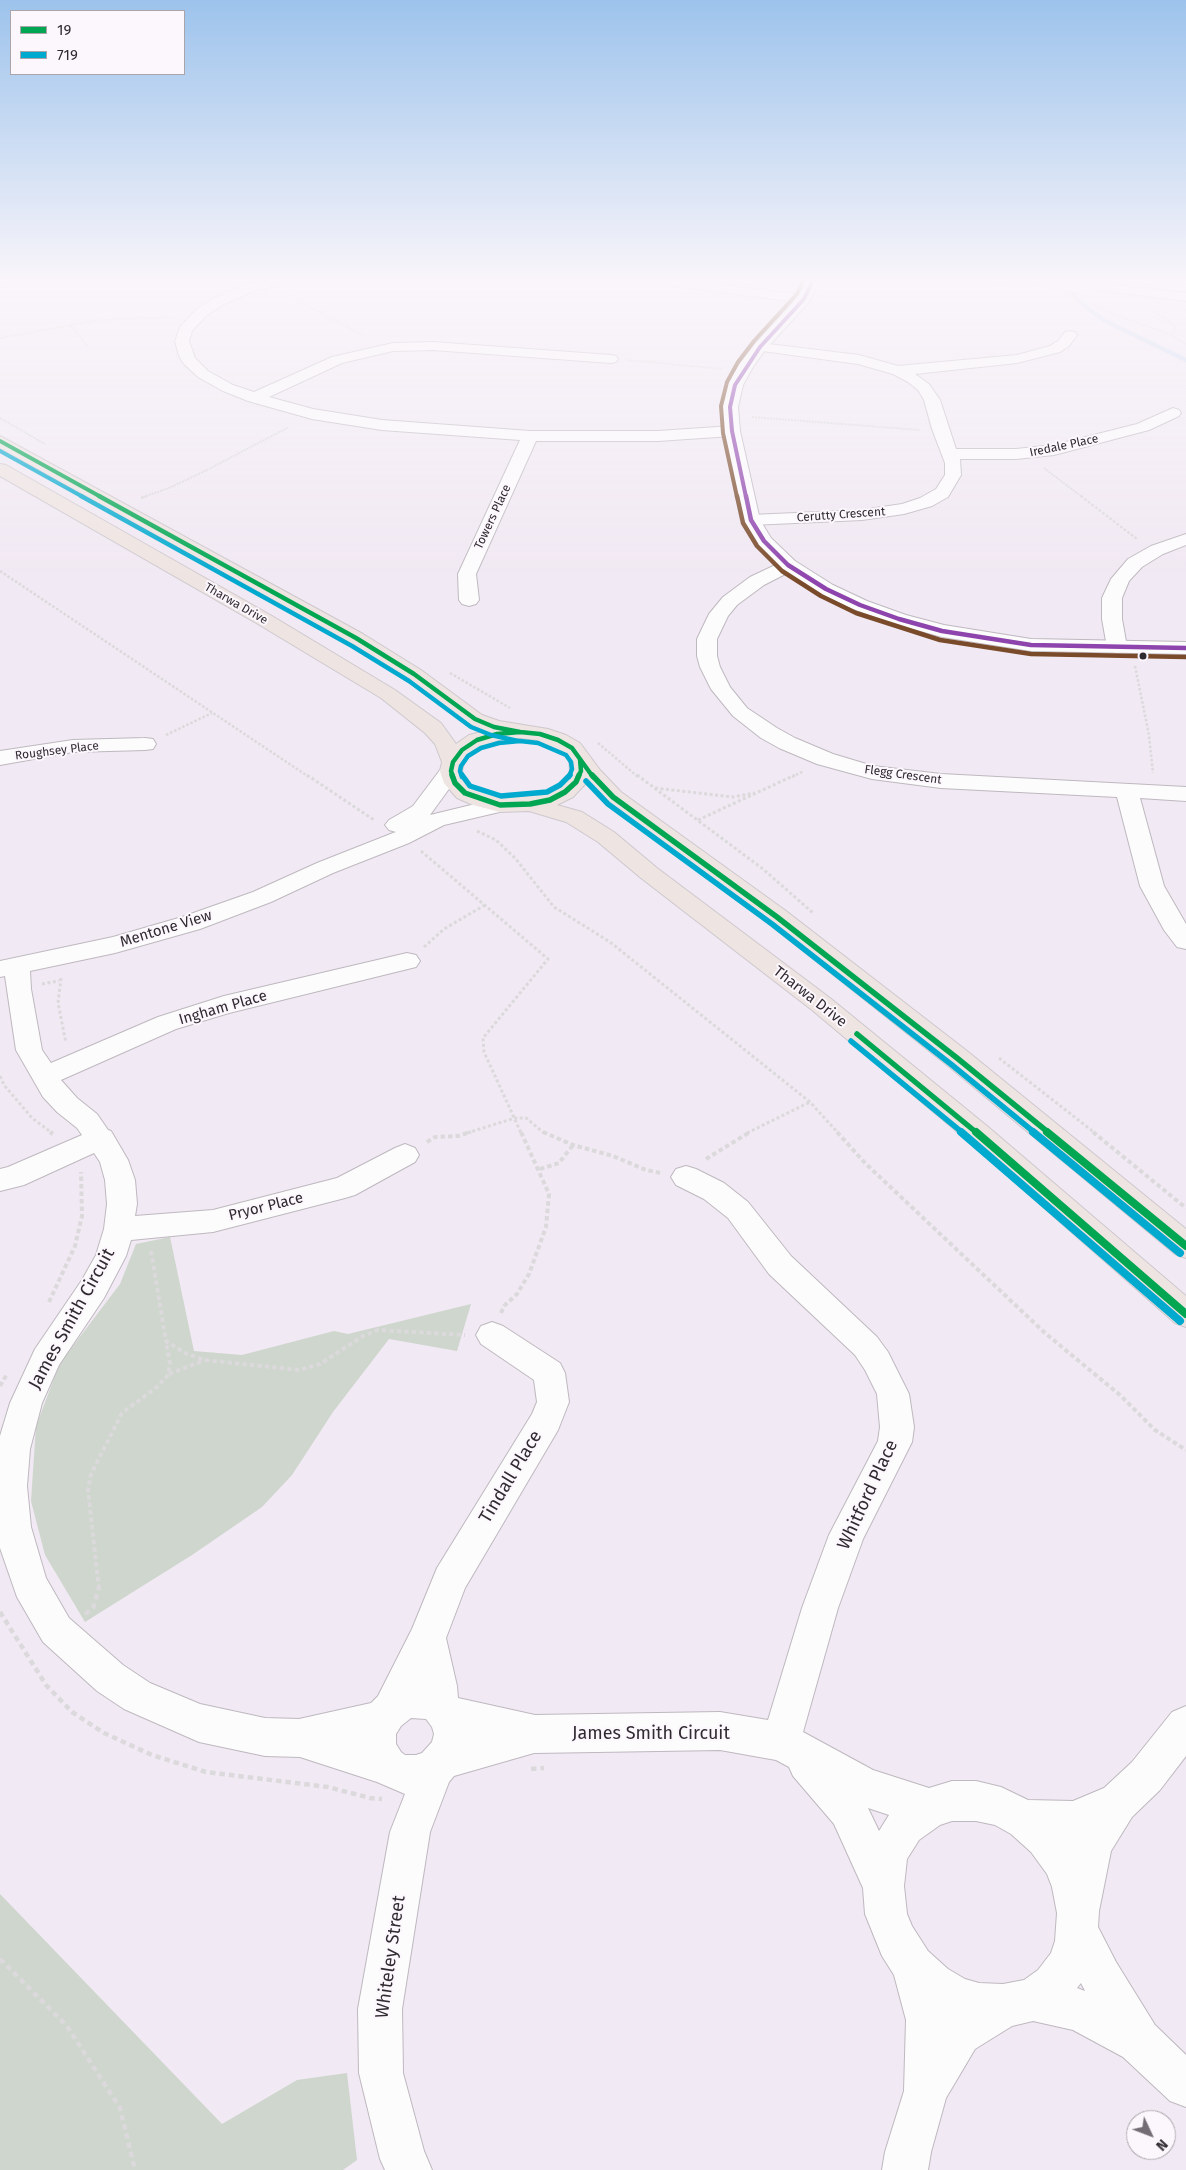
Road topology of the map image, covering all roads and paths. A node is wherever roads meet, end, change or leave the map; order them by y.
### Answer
1 (212, 379) edge
2 (295, 379) edge
3 (739, 379) edge
4 (914, 379) edge
5 (254, 398) junction
6 (1173, 413) dead end
7 (310, 414) junction
8 (743, 417) dead end
9 (732, 431) junction
10 (941, 431) junction
11 (530, 436) junction
12 (0, 441) edge
13 (950, 454) junction
14 (1028, 454) junction
15 (0, 468) edge
16 (138, 499) dead end
17 (751, 520) junction
18 (1186, 539) edge
19 (1157, 550) junction
20 (788, 565) junction
21 (0, 571) edge
22 (469, 600) dead end
23 (1117, 647) junction
24 (1186, 648) edge
25 (1134, 664) dead end
26 (213, 713) junction
27 (520, 732) junction
28 (145, 744) joint
29 (0, 758) edge
30 (580, 759) junction
31 (826, 759) junction
32 (452, 767) junction
33 (652, 788) dead end
34 (1127, 791) junction
35 (761, 792) junction
36 (1157, 793) junction
37 (1186, 794) edge
38 (530, 804) junction
39 (500, 805) junction
40 (698, 820) dead end
41 (469, 829) dead end
42 (395, 834) junction
43 (485, 905) junction
44 (1186, 941) edge
45 (406, 961) joint
46 (8, 967) edge
47 (65, 973) dead end
48 (59, 1070) junction
49 (0, 1076) edge
50 (810, 1102) junction
51 (515, 1118) junction
52 (87, 1144) junction
53 (573, 1145) junction
54 (404, 1155) joint
55 (540, 1169) junction
56 (686, 1177) junction
57 (0, 1180) edge
58 (135, 1227) junction
59 (1186, 1246) edge
60 (44, 1311) dead end
61 (1186, 1314) edge
62 (492, 1336) junction
63 (166, 1341) junction
64 (205, 1360) junction
65 (10, 1369) dead end
66 (168, 1374) junction
67 (0, 1386) edge
68 (1186, 1450) edge
69 (56, 1630) junction
70 (427, 1638) junction
71 (22, 1648) dead end
72 (444, 1711) junction
73 (387, 1714) junction
74 (1186, 1724) edge
75 (535, 1734) junction
76 (299, 1738) junction
77 (788, 1744) junction
78 (416, 1767) junction
79 (1118, 1803) junction
80 (929, 1808) junction
81 (1025, 1820) junction
82 (883, 1886) junction
83 (1078, 1922) junction
84 (0, 1959) edge
85 (913, 1966) junction
86 (1018, 2003) junction
87 (1139, 2041) junction
88 (1186, 2086) edge
89 (926, 2091) junction
90 (135, 2170) edge
91 (409, 2170) edge
92 (905, 2170) edge

1 - 5 street
2 - 5 street
3 - 9 street
4 - 10 street, Cerutty Crescent
5 - 7 street
6 - 14 street, Iredale Place
7 - 11 street
7 - 16 path
8 - 10 path
9 - 11 street
9 - 17 street
10 - 13 street, Cerutty Crescent
11 - 22 street, Towers Place
12 - 27 main road, Tharwa Drive
13 - 14 street, Iredale Place
13 - 17 street, Cerutty Crescent
14 - 19 path
15 - 32 main road, Tharwa Drive
17 - 20 street
18 - 19 street
19 - 23 street
20 - 23 street
20 - 31 street, Flegg Crescent
21 - 26 path
23 - 24 street
25 - 36 path
26 - 28 path
26 - 42 path
27 - 30 main road
27 - 32 main road
28 - 29 street, Roughsey Place
30 - 38 main road
30 - 59 main road
31 - 34 street, Flegg Crescent
31 - 35 path
32 - 39 main road
32 - 42 street, Mentone View
33 - 35 path
34 - 36 street, Flegg Crescent
34 - 44 street
35 - 40 path
36 - 37 street, Flegg Crescent
38 - 39 main road
38 - 61 main road, Tharwa Drive
39 - 42 street, Mentone View
41 - 50 path
42 - 43 path
42 - 46 street, Mentone View
43 - 45 path
43 - 51 path
45 - 48 street, Ingham Place
46 - 48 street, James Smith Circuit
47 - 48 path
48 - 52 street, James Smith Circuit
49 - 52 path
50 - 56 path
50 - 68 path
51 - 53 path
51 - 54 path
51 - 55 path
52 - 57 street
52 - 58 street, James Smith Circuit
52 - 60 path
53 - 55 path
53 - 56 path
54 - 58 street, Pryor Place
55 - 62 path
56 - 77 street, Whitford Place
58 - 63 path
58 - 69 street, James Smith Circuit
62 - 64 path
62 - 70 street, Tindall Place
63 - 64 path
63 - 66 path
64 - 66 path
65 - 67 path
66 - 69 path
69 - 71 path
69 - 76 street, James Smith Circuit
70 - 72 street
70 - 73 street, Tindall Place
72 - 73 street
72 - 75 street, James Smith Circuit
72 - 78 street
73 - 76 street, James Smith Circuit
73 - 78 street
74 - 79 street
75 - 77 street, James Smith Circuit
75 - 78 street, James Smith Circuit
76 - 78 street, James Smith Circuit
77 - 80 street, James Smith Circuit
77 - 82 street
78 - 91 street, Whiteley Street
79 - 81 street
79 - 83 street
80 - 81 street
80 - 82 street
81 - 83 street
82 - 85 street
83 - 86 street
83 - 87 street
84 - 90 path
85 - 86 street
85 - 89 street
86 - 87 street
86 - 89 street
87 - 88 street
89 - 92 street

